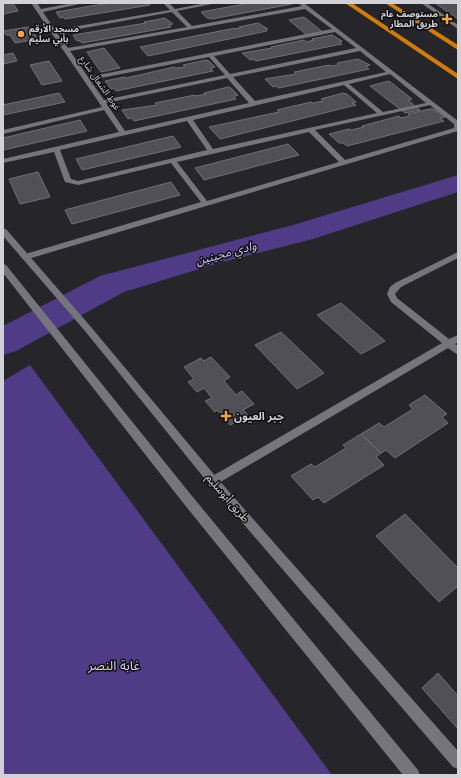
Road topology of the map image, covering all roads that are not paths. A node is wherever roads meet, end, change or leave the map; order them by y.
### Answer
1 (34, 3) edge
2 (81, 3) edge
3 (166, 3) edge
4 (214, 3) edge
5 (348, 3) edge
6 (388, 3) edge
7 (424, 3) edge
8 (304, 5) edge
9 (174, 10) junction
10 (39, 11) junction
11 (458, 27) edge
12 (191, 28) junction
13 (337, 30) junction
14 (54, 32) junction
15 (361, 48) junction
16 (458, 48) edge
17 (67, 50) junction
18 (210, 55) junction
19 (392, 72) junction
20 (228, 76) junction
21 (458, 77) edge
22 (86, 79) junction
23 (345, 83) junction
24 (433, 103) junction
25 (254, 104) junction
26 (104, 105) junction
27 (382, 114) junction
28 (189, 119) junction
29 (311, 130) junction
30 (3, 132) edge
31 (124, 134) junction
32 (56, 149) junction
33 (211, 151) junction
34 (3, 161) edge
35 (173, 161) junction
36 (344, 163) junction
37 (206, 204) junction
38 (3, 231) edge
39 (458, 255) edge
40 (25, 257) junction
41 (3, 267) edge
42 (458, 338) edge
43 (448, 343) junction
44 (458, 351) edge
45 (213, 481) junction
46 (458, 762) edge
47 (412, 775) edge

1 - 10 street, غوط الشعال شارع
2 - 10 street
3 - 9 street
4 - 9 street
5 - 21 highway
6 - 16 highway
7 - 11 street
8 - 12 street
8 - 13 street
9 - 12 street
9 - 14 street
10 - 14 street, غوط الشعال شارع
12 - 17 street
13 - 15 street
13 - 18 street
14 - 17 street, غوط الشعال شارع
15 - 19 street
15 - 20 street
17 - 22 street, غوط الشعال شارع
18 - 20 street
18 - 22 street
19 - 23 street
19 - 24 street
20 - 25 street
20 - 26 street
22 - 26 street, غوط الشعال شارع
23 - 25 street
23 - 27 street
24 - 27 street
24 - 36 street
25 - 28 street
26 - 30 street
26 - 31 street, غوط الشعال شارع
27 - 29 street
28 - 31 street
28 - 33 street
29 - 33 street
29 - 36 street
31 - 32 street
32 - 34 street
32 - 35 street
33 - 35 street
35 - 37 street
36 - 37 street
37 - 40 street
38 - 40 street, طريق أبوسليم
39 - 43 street
40 - 45 street, طريق أبوسليم
41 - 47 street
42 - 43 street
43 - 44 street
43 - 45 street
45 - 46 street, طريق أبوسليم

